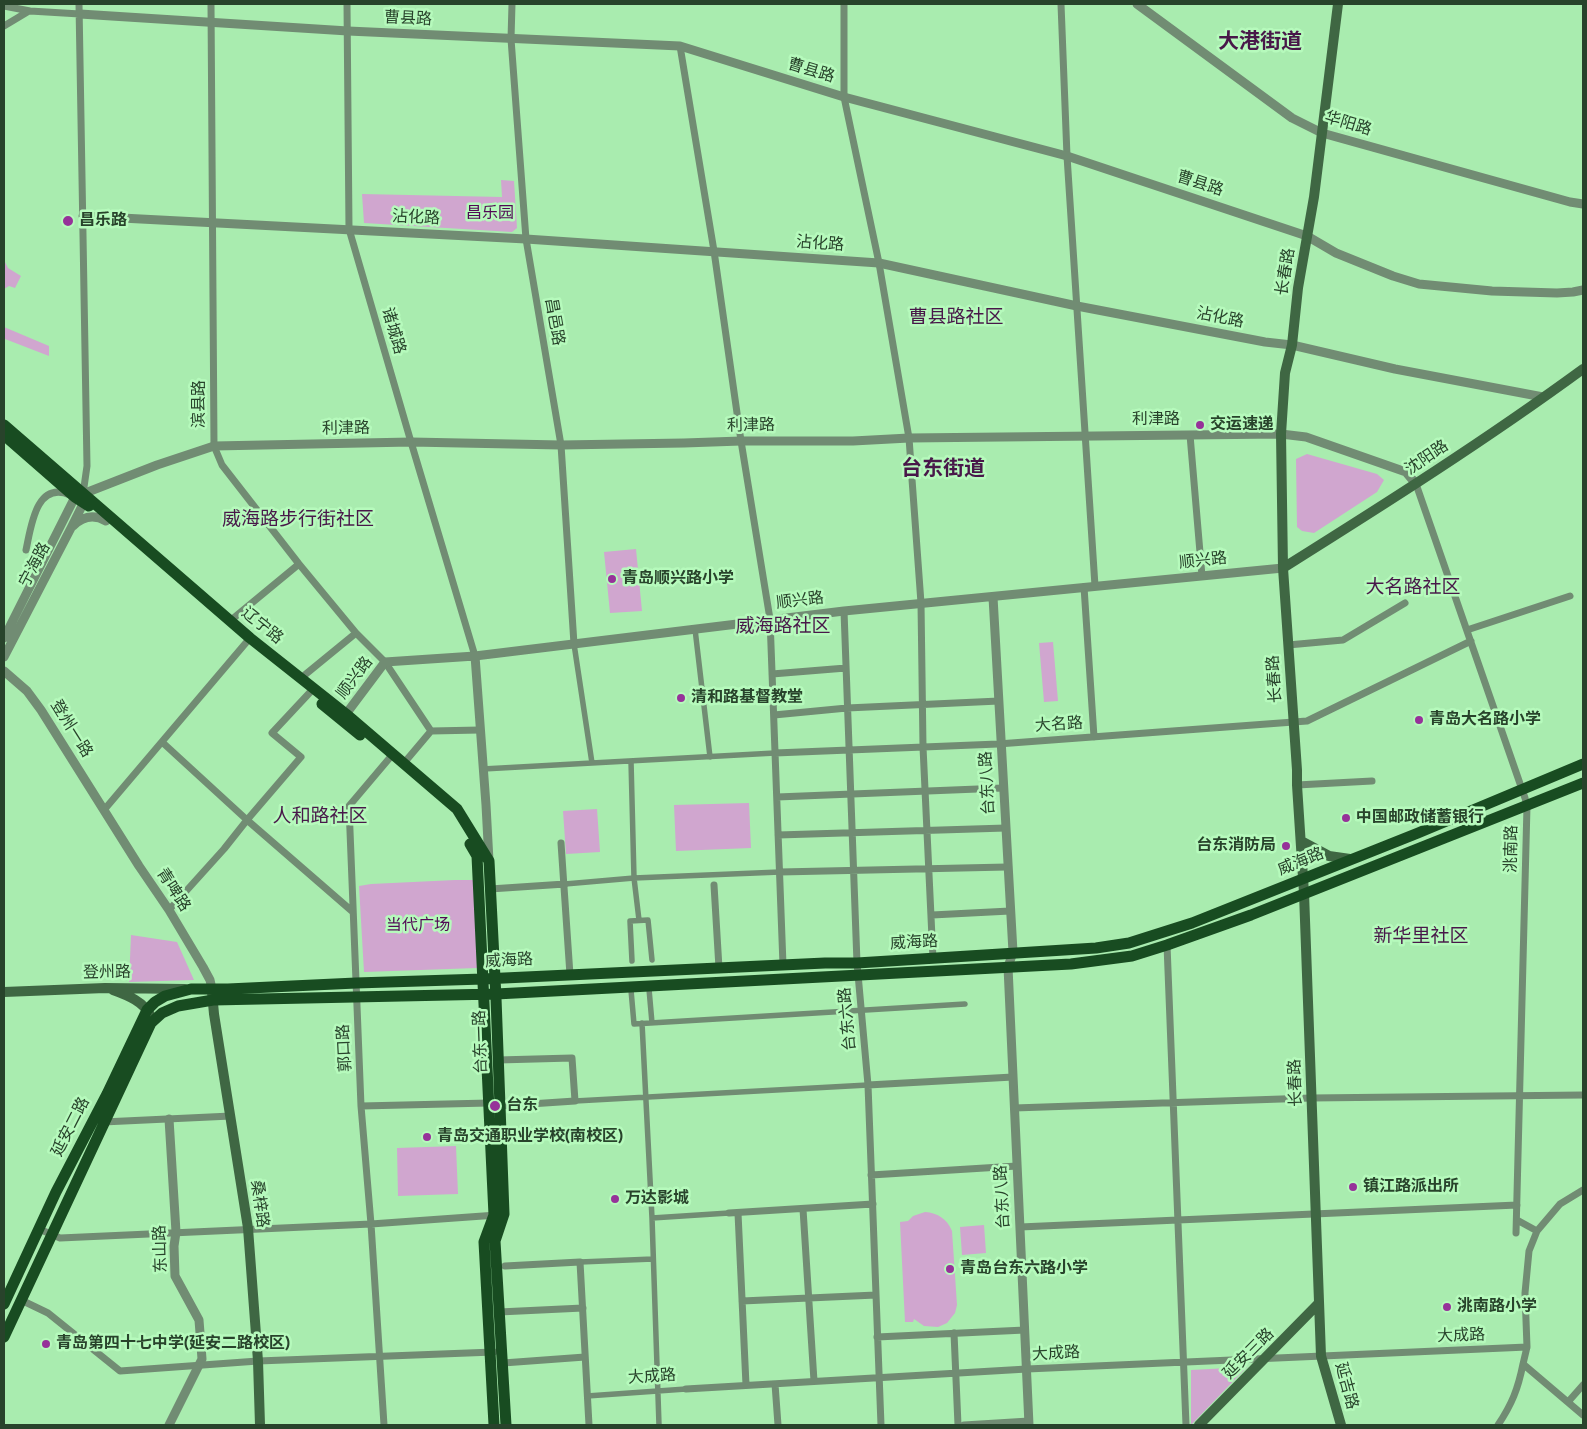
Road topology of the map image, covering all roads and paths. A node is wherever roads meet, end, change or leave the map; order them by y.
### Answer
1 (79, 4) edge
2 (211, 4) edge
3 (347, 4) edge
4 (512, 4) edge
5 (844, 4) edge
6 (1061, 4) edge
7 (1137, 4) edge
8 (1338, 4) edge
9 (4, 6) edge
10 (30, 11) junction
11 (80, 14) junction
12 (211, 23) junction
13 (4, 26) edge
14 (348, 31) junction
15 (511, 39) junction
16 (680, 46) junction
17 (844, 97) junction
18 (1322, 133) junction
19 (1067, 156) junction
20 (1583, 204) edge
21 (83, 216) junction
22 (213, 222) junction
23 (349, 229) junction
24 (1307, 236) junction
25 (526, 239) junction
26 (714, 251) junction
27 (879, 263) junction
28 (1583, 290) edge
29 (1077, 306) junction
30 (1292, 345) junction
31 (1583, 369) edge
32 (1543, 397) junction
33 (4, 424) edge
34 (1281, 434) junction
35 (4, 435) edge
36 (1086, 435) junction
37 (1190, 435) junction
38 (909, 438) junction
39 (740, 441) junction
40 (411, 442) junction
41 (561, 444) junction
42 (214, 446) junction
43 (1416, 484) junction
44 (81, 498) junction
45 (106, 521) junction
46 (71, 528) junction
47 (26, 550) dead end
48 (299, 564) junction
49 (1283, 568) junction
50 (1202, 576) junction
51 (1095, 586) junction
52 (1084, 588) junction
53 (1570, 596) dead end
54 (992, 597) junction
55 (921, 603) junction
56 (1405, 604) dead end
57 (844, 610) junction
58 (770, 619) junction
59 (230, 621) junction
60 (696, 629) junction
61 (1467, 630) junction
62 (356, 633) junction
63 (4, 638) edge
64 (249, 640) junction
65 (1471, 641) junction
66 (574, 644) junction
67 (1288, 645) junction
68 (475, 656) junction
69 (4, 657) edge
70 (385, 662) junction
71 (846, 668) junction
72 (4, 670) edge
73 (772, 674) junction
74 (301, 678) junction
75 (312, 691) junction
76 (998, 702) junction
77 (922, 704) junction
78 (847, 708) junction
79 (346, 714) junction
80 (774, 715) junction
81 (1293, 722) junction
82 (480, 730) junction
83 (431, 731) junction
84 (1094, 737) junction
85 (162, 742) junction
86 (1000, 744) junction
87 (923, 747) junction
88 (849, 750) junction
89 (775, 753) junction
90 (391, 757) junction
91 (710, 757) junction
92 (631, 761) junction
93 (404, 763) junction
94 (592, 763) junction
95 (1583, 764) edge
96 (483, 769) junction
97 (1372, 781) dead end
98 (1583, 783) edge
99 (1297, 785) junction
100 (1002, 788) junction
101 (1523, 788) junction
102 (925, 791) junction
103 (850, 794) junction
104 (777, 797) junction
105 (1527, 806) junction
106 (104, 810) junction
107 (247, 820) junction
108 (1004, 828) junction
109 (927, 830) junction
110 (852, 832) junction
111 (778, 835) junction
112 (1301, 841) junction
113 (561, 843) dead end
114 (477, 856) joint
115 (1350, 860) junction
116 (489, 861) junction
117 (1006, 867) junction
118 (929, 869) junction
119 (853, 871) junction
120 (780, 872) junction
121 (634, 878) junction
122 (1303, 878) junction
123 (565, 884) junction
124 (714, 885) dead end
125 (490, 888) junction
126 (1304, 893) junction
127 (169, 910) junction
128 (1009, 911) junction
129 (353, 912) junction
130 (932, 916) junction
131 (639, 920) junction
132 (1167, 945) junction
133 (1011, 953) junction
134 (933, 959) junction
135 (652, 960) dead end
136 (632, 961) dead end
137 (783, 965) junction
138 (1008, 967) junction
139 (719, 968) junction
140 (857, 969) junction
141 (570, 975) junction
142 (489, 979) junction
143 (356, 983) junction
144 (105, 988) junction
145 (191, 989) junction
146 (649, 989) dead end
147 (631, 990) dead end
148 (4, 992) edge
149 (212, 994) junction
150 (484, 994) junction
151 (496, 994) junction
152 (356, 997) junction
153 (965, 1004) dead end
154 (147, 1010) junction
155 (861, 1010) junction
156 (151, 1023) junction
157 (642, 1023) junction
158 (652, 1023) junction
159 (498, 1060) junction
160 (1013, 1078) junction
161 (868, 1085) junction
162 (1521, 1094) junction
163 (1583, 1095) edge
164 (646, 1096) junction
165 (1311, 1098) junction
166 (575, 1101) junction
167 (1173, 1102) junction
168 (494, 1105) junction
169 (361, 1106) junction
170 (1014, 1108) junction
171 (231, 1116) junction
172 (169, 1119) junction
173 (98, 1122) junction
174 (1017, 1166) junction
175 (871, 1175) junction
176 (1583, 1190) edge
177 (872, 1204) junction
178 (1517, 1206) junction
179 (803, 1209) junction
180 (738, 1213) junction
181 (729, 1214) joint
182 (499, 1215) junction
183 (1316, 1215) junction
184 (652, 1218) junction
185 (1178, 1220) junction
186 (1517, 1220) junction
187 (371, 1224) junction
188 (1020, 1227) junction
189 (248, 1228) junction
190 (39, 1229) junction
191 (1537, 1231) junction
192 (176, 1232) junction
193 (1516, 1233) dead end
194 (51, 1234) junction
195 (654, 1259) junction
196 (580, 1262) junction
197 (505, 1266) dead end
198 (876, 1295) junction
199 (808, 1299) junction
200 (21, 1300) junction
201 (742, 1301) junction
202 (1319, 1303) junction
203 (4, 1304) edge
204 (583, 1308) junction
205 (499, 1312) junction
206 (1025, 1330) junction
207 (954, 1333) junction
208 (4, 1337) edge
209 (877, 1337) junction
210 (1527, 1347) junction
211 (496, 1351) junction
212 (380, 1356) junction
213 (1322, 1356) junction
214 (585, 1357) junction
215 (1266, 1358) junction
216 (258, 1361) junction
217 (1184, 1362) junction
218 (503, 1363) junction
219 (1523, 1364) junction
220 (199, 1365) junction
221 (1027, 1369) junction
222 (955, 1373) junction
223 (879, 1377) junction
224 (814, 1381) junction
225 (775, 1384) junction
226 (746, 1385) junction
227 (1583, 1385) edge
228 (686, 1389) joint
229 (658, 1391) junction
230 (587, 1396) junction
231 (1568, 1402) junction
232 (1583, 1414) edge
233 (1029, 1423) edge
234 (1204, 1424) edge
235 (168, 1425) edge
236 (260, 1425) edge
237 (384, 1425) edge
238 (491, 1425) edge
239 (506, 1425) edge
240 (589, 1425) edge
241 (659, 1425) edge
242 (778, 1425) edge
243 (881, 1425) edge
244 (958, 1425) edge
245 (964, 1425) edge
246 (1186, 1425) edge
247 (1341, 1425) edge
248 (1498, 1425) edge

1 - 11 street
2 - 12 street, 滨县路
3 - 14 street, 诸城路
4 - 15 street, 昌邑路
5 - 17 street
6 - 19 street
7 - 18 street, 华阳路
8 - 18 main road, 长春路
9 - 10 street, 曹县路
10 - 11 street, 曹县路
10 - 13 street
11 - 12 street, 曹县路
11 - 21 street
12 - 14 street, 曹县路
12 - 22 street, 滨县路
14 - 15 street, 曹县路
14 - 23 street, 诸城路
15 - 16 street, 曹县路
15 - 25 street, 昌邑路
16 - 17 street, 曹县路
16 - 26 street
17 - 19 street, 曹县路
17 - 27 street
18 - 20 street, 华阳路
18 - 24 main road, 长春路
19 - 24 street, 曹县路
19 - 29 street
21 - 22 street, 沾化路
21 - 44 street
22 - 23 street, 沾化路
22 - 42 street, 滨县路
23 - 25 street, 沾化路
23 - 40 street, 诸城路
24 - 28 street, 曹县路
24 - 30 main road, 长春路
25 - 26 street, 沾化路
25 - 41 street, 昌邑路
26 - 27 street, 沾化路
26 - 39 street
27 - 29 street, 沾化路
27 - 38 street
29 - 30 street, 沾化路
29 - 36 street
30 - 32 street, 沾化路
30 - 34 main road, 长春路
31 - 32 main road, 沈阳路
32 - 43 main road, 沈阳路
33 - 44 main road, 辽宁路
34 - 37 street, 利津路
34 - 43 street, 利津路
34 - 49 main road, 长春路
35 - 44 main road, 辽宁路
36 - 37 street, 利津路
36 - 38 street, 利津路
36 - 51 street
37 - 50 street
38 - 39 street, 利津路
38 - 55 street
39 - 41 street, 利津路
39 - 58 street
40 - 41 street, 利津路
40 - 42 street, 利津路
40 - 68 street, 诸城路
41 - 66 street, 昌邑路
42 - 44 street, 利津路
42 - 48 street, 滨县路
43 - 49 main road, 沈阳路
43 - 61 street, 洮南路
44 - 45 main road, 辽宁路
44 - 46 street, 宁海路
44 - 47 street, 宁海路
44 - 59 main road, 辽宁路
44 - 63 street, 宁海路
45 - 46 street
45 - 64 main road, 辽宁路
46 - 69 street, 宁海路
48 - 59 street
48 - 62 street, 滨县路
49 - 50 street, 顺兴路
49 - 67 main road, 长春路
50 - 51 street, 顺兴路
51 - 52 street, 顺兴路
52 - 54 street, 顺兴路
52 - 84 street
53 - 61 street
54 - 55 street, 顺兴路
54 - 76 street, 台东八路
55 - 57 street, 顺兴路
55 - 77 street
56 - 67 street
57 - 58 street, 顺兴路
57 - 71 street, 台东六路
58 - 60 street, 顺兴路
58 - 73 street
59 - 64 main road, 辽宁路
60 - 66 street, 顺兴路
60 - 91 street
61 - 65 street, 洮南路
62 - 70 street, 滨县路
62 - 74 street
64 - 74 main road, 辽宁路
64 - 75 main road, 辽宁路
64 - 85 street
65 - 81 street, 大名路
65 - 101 street, 洮南路
66 - 68 street, 顺兴路
66 - 94 street
67 - 81 main road, 长春路
68 - 70 street, 顺兴路
68 - 82 street, 台东一路
70 - 79 street, 顺兴路
70 - 83 street, 滨县路
71 - 73 street
71 - 78 street, 台东六路
72 - 106 street, 登州一路
73 - 80 street
74 - 75 main road, 辽宁路
75 - 79 main road, 辽宁路
75 - 90 main road, 辽宁路
75 - 107 street
76 - 77 street
76 - 86 street, 台东八路
77 - 78 street
77 - 87 street
78 - 80 street
78 - 88 street, 台东六路
79 - 90 main road, 辽宁路
80 - 89 street
81 - 84 street, 大名路
81 - 99 main road, 长春路
82 - 83 street
82 - 96 street, 台东一路
83 - 93 street
84 - 86 street, 大名路
85 - 106 street
85 - 107 street
86 - 87 street, 大名路
86 - 100 street, 台东八路
87 - 88 street, 大名路
87 - 102 street
88 - 89 street, 大名路
88 - 103 street, 台东六路
89 - 91 street, 大名路
89 - 104 street
90 - 93 main road, 辽宁路
90 - 114 main road, 辽宁路
90 - 129 street, 郭口路
91 - 92 street, 大名路
92 - 94 street, 大名路
92 - 121 street
93 - 116 main road, 辽宁路
94 - 96 street
95 - 101 main road, 威海路
96 - 116 street, 台东一路
97 - 99 street
98 - 105 main road, 威海路
99 - 112 main road, 长春路
100 - 102 street
100 - 108 street, 台东八路
101 - 105 street, 洮南路
101 - 115 main road, 威海路
102 - 103 street
102 - 109 street
103 - 104 street
103 - 110 street, 台东六路
104 - 111 street
105 - 126 main road, 威海路
105 - 162 street, 洮南路
106 - 127 street, 青啤路
107 - 127 street
107 - 129 street
108 - 109 street
108 - 117 street, 台东八路
109 - 110 street
109 - 118 street
110 - 111 street
110 - 119 street, 台东六路
111 - 120 street
112 - 115 main road
112 - 122 main road, 长春路
113 - 123 street
114 - 142 main road, 台东一路
115 - 122 main road, 威海路
116 - 125 main road, 台东一路
117 - 118 street
117 - 128 street, 台东八路
118 - 119 street
118 - 130 street
119 - 120 street
119 - 140 street, 台东六路
120 - 121 street
120 - 137 street
121 - 123 street
121 - 131 street
122 - 126 main road, 长春路
122 - 133 main road, 威海路
123 - 125 street
123 - 141 street
124 - 139 street
125 - 142 main road, 台东一路
126 - 132 main road, 威海路
126 - 165 main road, 长春路
127 - 149 street, 青啤路
128 - 130 street
128 - 133 street, 台东八路
129 - 143 street, 郭口路
130 - 134 street
131 - 135 street
131 - 136 street
132 - 138 main road, 威海路
132 - 167 street
133 - 134 main road, 威海路
133 - 138 street, 台东八路
134 - 140 main road, 威海路
137 - 139 main road, 威海路
137 - 140 main road, 威海路
138 - 140 main road, 威海路
138 - 160 street, 台东八路
139 - 141 main road, 威海路
140 - 151 main road, 威海路
140 - 155 street, 台东六路
141 - 142 main road, 威海路
142 - 143 main road, 威海路
142 - 150 main road, 台东一路
142 - 151 main road, 台东一路
143 - 149 main road, 威海路
143 - 152 street, 郭口路
144 - 145 main road, 登州路
144 - 148 main road, 登州路
144 - 154 main road
145 - 149 main road, 登州路
145 - 154 main road, 延安二路
146 - 158 street
147 - 157 street
149 - 152 main road, 威海路
149 - 156 main road
149 - 171 main road, 桑梓路
150 - 151 main road, 威海路
150 - 152 main road, 威海路
150 - 168 main road, 台东一路
151 - 159 main road, 台东一路
152 - 169 street, 郭口路
153 - 155 street
154 - 156 main road
154 - 173 main road, 延安二路
155 - 158 street
155 - 161 street, 台东六路
156 - 173 main road, 延安二路
157 - 158 street
157 - 164 street
159 - 166 street
159 - 168 main road, 台东一路
160 - 161 street
160 - 170 street, 台东八路
161 - 164 street
161 - 175 street, 台东六路
162 - 163 street
162 - 165 street
162 - 178 street, 洮南路
164 - 166 street
164 - 184 street
165 - 167 street
165 - 183 main road, 长春路
166 - 168 street
167 - 170 street
167 - 185 street
168 - 169 street
168 - 182 main road, 台东一路
169 - 187 street, 郭口路
170 - 174 street, 台东八路
171 - 172 street
171 - 189 main road, 桑梓路
172 - 173 street
172 - 192 street, 东山路
173 - 190 main road, 延安二路
173 - 194 main road, 延安二路
174 - 175 street
174 - 188 street, 台东八路
175 - 177 street, 台东六路
176 - 191 street
177 - 179 street
177 - 198 street, 台东六路
178 - 183 street
178 - 186 street, 洮南路
179 - 180 street
179 - 199 street
180 - 181 street
180 - 201 street
181 - 184 street
182 - 187 street
182 - 205 main road, 台东一路
182 - 211 main road, 台东一路
183 - 185 street
183 - 202 main road, 长春路
184 - 195 street
185 - 188 street
185 - 217 street
186 - 191 street
186 - 193 street, 洮南路
187 - 189 street
187 - 212 street, 郭口路
188 - 206 street, 台东八路
189 - 192 street
189 - 216 main road, 桑梓路
190 - 194 street
190 - 203 main road, 延安二路
191 - 210 street
192 - 194 street
192 - 220 street, 东山路
194 - 200 main road, 延安二路
195 - 196 street
195 - 229 street
196 - 197 street
196 - 204 street
198 - 199 street
198 - 209 street, 台东六路
199 - 201 street
199 - 224 street
200 - 208 main road, 延安二路
200 - 220 street
201 - 226 street
202 - 213 main road, 长春路
202 - 215 main road, 延安三路
204 - 205 street
204 - 214 street
205 - 211 main road, 台东一路
206 - 207 street
206 - 221 street, 台东八路
207 - 209 street
207 - 222 street
209 - 223 street, 台东六路
210 - 213 street, 大成路
210 - 219 street
211 - 212 street
211 - 218 main road, 台东一路
211 - 238 main road, 台东一路
212 - 216 street
212 - 237 street, 郭口路
213 - 215 street, 大成路
213 - 247 main road, 延吉路
214 - 218 street
214 - 230 street
215 - 217 street, 大成路
215 - 234 main road, 延安三路
216 - 220 street
216 - 236 main road, 桑梓路
217 - 221 street, 大成路
217 - 246 street
218 - 239 main road, 台东一路
219 - 231 street
219 - 248 street
220 - 235 street, 东山路
221 - 222 street, 大成路
221 - 233 street, 台东八路
222 - 223 street, 大成路
222 - 244 street
223 - 224 street, 大成路
223 - 243 street, 台东六路
224 - 225 street, 大成路
225 - 226 street, 大成路
225 - 242 street
226 - 228 street, 大成路
227 - 231 street
228 - 229 street, 大成路
229 - 230 street, 大成路
229 - 241 street
230 - 240 street
231 - 232 street
233 - 245 street

